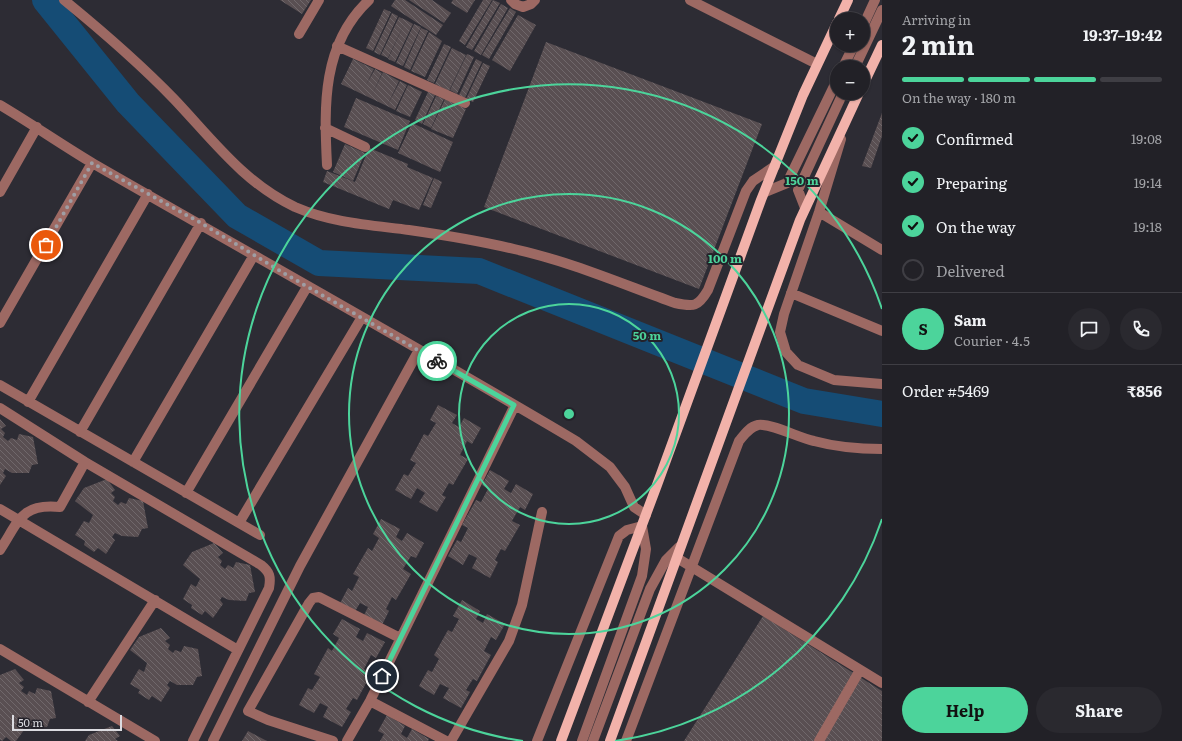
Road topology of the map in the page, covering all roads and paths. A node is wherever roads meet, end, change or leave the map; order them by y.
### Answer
1 (64, 0) edge
2 (319, 0) edge
3 (369, 0) edge
4 (511, 0) edge
5 (535, 0) edge
6 (690, 0) edge
7 (848, 0) edge
8 (875, 0) edge
9 (882, 10) edge
10 (842, 12) edge
11 (869, 12) edge
12 (299, 34) dead end
13 (830, 37) edge
14 (882, 45) edge
15 (337, 46) junction
16 (858, 60) edge
17 (817, 64) junction
18 (870, 70) edge
19 (830, 94) edge
20 (840, 100) edge
21 (856, 100) edge
22 (465, 103) dead end
23 (0, 105) edge
24 (846, 123) junction
25 (37, 127) junction
26 (325, 128) junction
27 (365, 147) dead end
28 (92, 163) junction
29 (327, 165) dead end
30 (775, 166) junction
31 (0, 192) edge
32 (148, 194) junction
33 (763, 196) junction
34 (805, 208) junction
35 (819, 212) junction
36 (201, 223) junction
37 (882, 250) edge
38 (254, 255) junction
39 (307, 287) junction
40 (791, 293) junction
41 (362, 318) junction
42 (0, 323) edge
43 (882, 331) edge
44 (419, 350) junction
45 (882, 384) edge
46 (0, 385) edge
47 (28, 402) junction
48 (514, 405) junction
49 (0, 408) edge
50 (80, 432) junction
51 (882, 449) edge
52 (85, 462) junction
53 (133, 462) junction
54 (186, 493) junction
55 (0, 510) edge
56 (542, 512) dead end
57 (646, 515) junction
58 (19, 521) junction
59 (238, 523) junction
60 (642, 526) junction
61 (260, 535) dead end
62 (682, 544) junction
63 (0, 550) edge
64 (677, 558) junction
65 (690, 567) junction
66 (155, 600) junction
67 (400, 638) junction
68 (0, 649) edge
69 (238, 650) junction
70 (860, 670) junction
71 (882, 684) edge
72 (370, 701) junction
73 (88, 702) junction
74 (232, 703) junction
75 (248, 711) junction
76 (155, 741) edge
77 (193, 741) edge
78 (213, 741) edge
79 (332, 741) edge
80 (347, 741) edge
81 (446, 741) edge
82 (451, 741) edge
83 (537, 741) edge
84 (561, 741) edge
85 (582, 741) edge
86 (593, 741) edge
87 (610, 741) edge
88 (626, 741) edge
89 (819, 741) edge

1 - 30 street
2 - 12 street
3 - 15 street
4 - 5 street
6 - 17 street
7 - 10 main road
8 - 11 street
9 - 16 street
13 - 17 main road
14 - 18 main road
15 - 22 street
15 - 26 street
17 - 30 main road
19 - 33 street
20 - 34 street
21 - 24 main road
23 - 25 street
24 - 34 main road
24 - 35 street
25 - 28 street
25 - 31 street
26 - 27 street
26 - 29 street
28 - 32 street
28 - 42 street
30 - 33 main road
32 - 36 street
32 - 47 street
33 - 57 main road
34 - 62 main road
35 - 37 street
35 - 40 street
36 - 38 street
36 - 50 street
38 - 39 street
38 - 53 street
39 - 41 street
39 - 54 street
40 - 43 street
40 - 45 street
41 - 44 street
41 - 59 street
44 - 48 street
44 - 74 street
46 - 47 street
47 - 50 street
48 - 57 street
48 - 67 street
49 - 52 street
50 - 53 street
51 - 65 street
52 - 58 street
52 - 69 street
53 - 54 street
54 - 59 street
55 - 58 street
56 - 82 street
57 - 60 main road
58 - 63 street
58 - 66 street
59 - 61 street
60 - 83 street
60 - 84 main road
60 - 85 street
62 - 64 main road
62 - 86 street
64 - 65 street
64 - 87 main road
65 - 70 street
65 - 88 street
66 - 69 street
66 - 73 street
67 - 72 street
67 - 75 street
68 - 73 street
69 - 77 street
70 - 71 street
70 - 89 street
72 - 80 street
72 - 81 street
73 - 76 street
74 - 75 street
74 - 78 street
75 - 79 street

